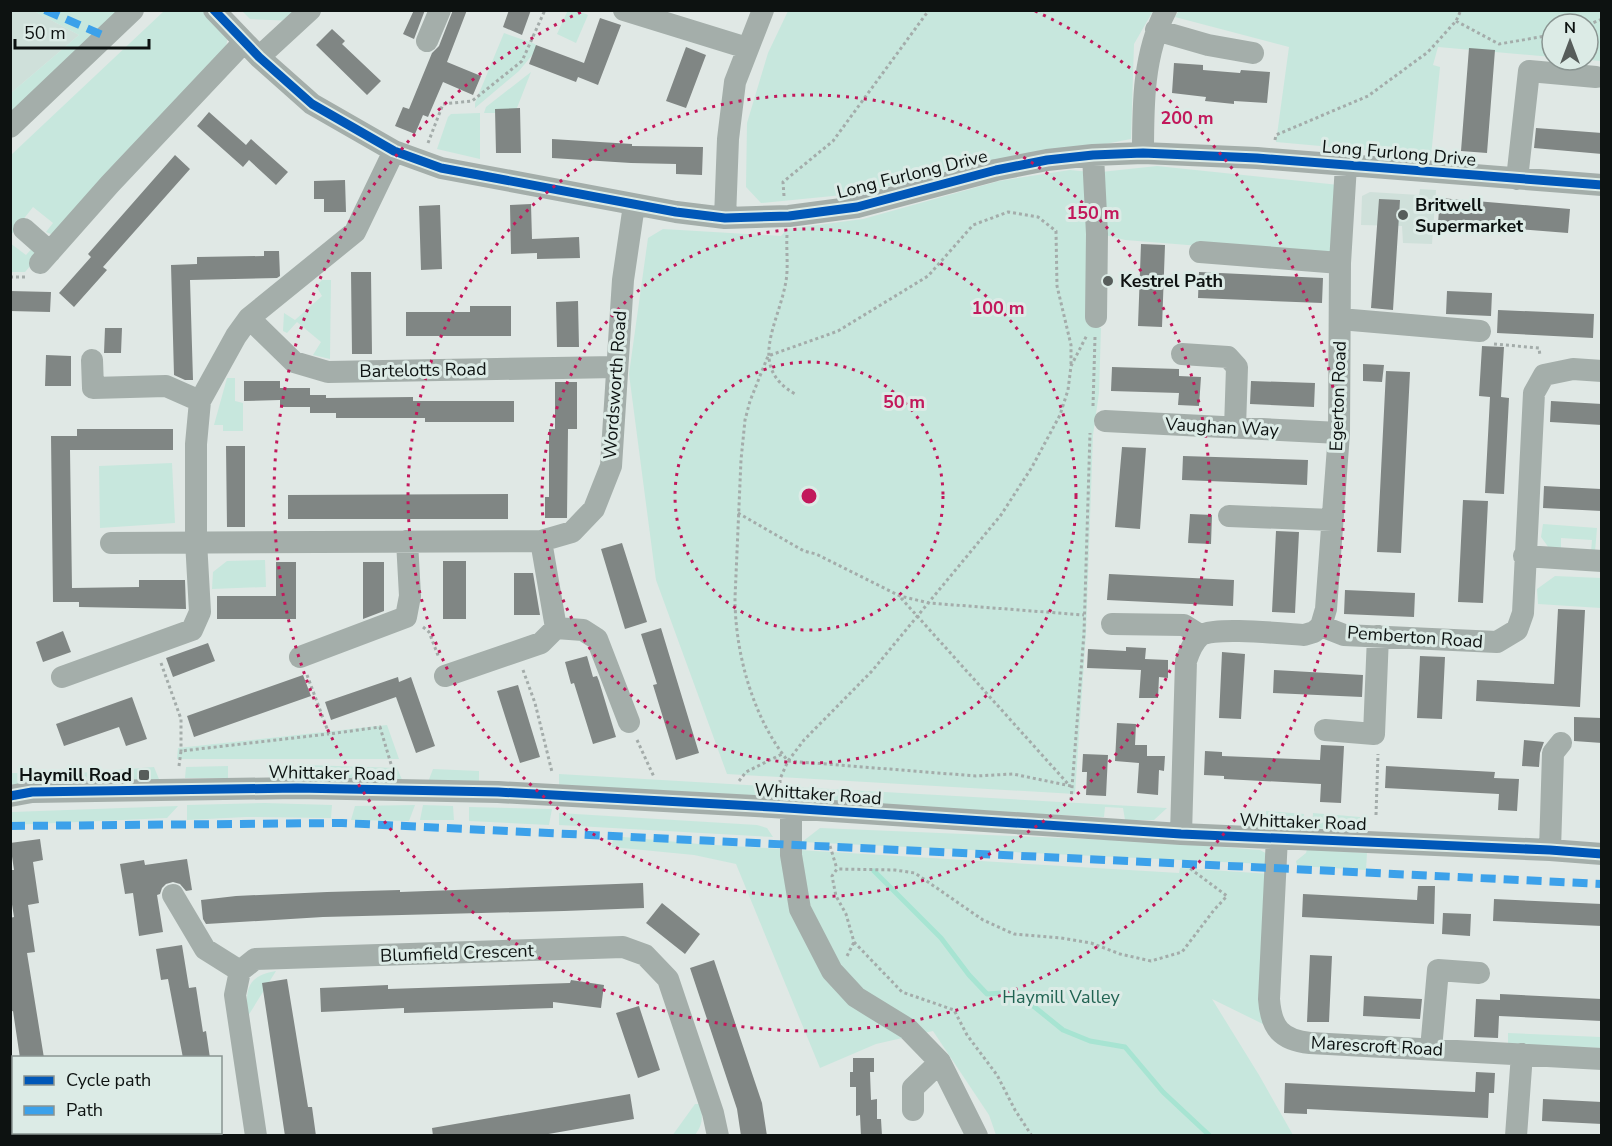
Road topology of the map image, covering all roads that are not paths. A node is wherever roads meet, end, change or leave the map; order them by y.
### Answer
1 (133, 10) edge
2 (214, 10) edge
3 (310, 10) edge
4 (440, 10) edge
5 (624, 10) edge
6 (763, 10) edge
7 (1161, 20) edge
8 (427, 41) dead end
9 (747, 48) junction
10 (252, 50) junction
11 (1253, 53) dead end
12 (1596, 77) dead end
13 (10, 127) edge
14 (394, 152) junction
15 (1143, 153) junction
16 (1093, 155) junction
17 (1346, 165) junction
18 (1517, 178) junction
19 (1602, 185) edge
20 (634, 205) junction
21 (725, 218) junction
22 (24, 229) dead end
23 (1200, 252) dead end
24 (1340, 263) junction
25 (1096, 317) road end
26 (249, 318) junction
27 (1340, 319) junction
28 (1480, 332) road end
29 (1182, 354) dead end
30 (92, 360) dead end
31 (616, 366) junction
32 (1602, 371) edge
33 (200, 401) junction
34 (1096, 418) road end
35 (1235, 428) junction
36 (1339, 433) junction
37 (1229, 516) dead end
38 (1332, 520) junction
39 (196, 541) junction
40 (406, 541) junction
41 (541, 541) junction
42 (111, 543) dead end
43 (1524, 556) junction
44 (1602, 561) edge
45 (1112, 624) dead end
46 (1321, 626) junction
47 (556, 628) junction
48 (1200, 635) junction
49 (1378, 636) junction
50 (300, 657) road end
51 (445, 676) road end
52 (62, 677) dead end
53 (629, 722) road end
54 (1325, 730) dead end
55 (1561, 743) dead end
56 (18, 792) edge
57 (791, 808) junction
58 (1181, 834) junction
59 (1277, 837) junction
60 (1550, 850) junction
61 (1602, 854) edge
62 (173, 895) dead end
63 (240, 971) junction
64 (1479, 973) dead end
65 (1431, 1049) junction
66 (1522, 1054) junction
67 (1602, 1059) edge
68 (940, 1062) junction
69 (907, 1094) dead end
70 (256, 1136) edge
71 (718, 1136) edge
72 (977, 1136) edge
73 (1516, 1136) edge

1 - 13 street
2 - 10 street, Long Furlong Drive
3 - 10 street
4 - 8 street
5 - 9 street
6 - 9 street
7 - 11 street
7 - 15 street
9 - 21 street
10 - 14 street, Long Furlong Drive
10 - 22 street
12 - 18 street
14 - 20 street, Long Furlong Drive
14 - 26 street
15 - 16 street, Long Furlong Drive
15 - 17 street, Long Furlong Drive
16 - 21 street, Long Furlong Drive
16 - 25 street
17 - 18 street, Long Furlong Drive
17 - 24 street, Egerton Road
18 - 19 street, Long Furlong Drive
20 - 21 street, Long Furlong Drive
20 - 31 street, Wordsworth Road
23 - 24 street
24 - 27 street, Egerton Road
26 - 31 street, Bartelotts Road
26 - 33 street
27 - 28 street
27 - 36 street, Egerton Road
29 - 35 street
30 - 33 street
31 - 41 street, Wordsworth Road
32 - 43 street, Pemberton Road
33 - 39 street
34 - 35 street, Vaughan Way
35 - 36 street, Vaughan Way
36 - 38 street, Egerton Road
37 - 38 street
38 - 46 street, Egerton Road
39 - 40 street, Wordsworth Road
39 - 42 street, Wordsworth Road
39 - 52 street
40 - 41 street, Wordsworth Road
40 - 50 street
41 - 47 street
43 - 44 street
43 - 49 street, Pemberton Road
45 - 48 street
46 - 48 street, Pemberton Road
46 - 49 street, Pemberton Road
47 - 51 street
47 - 53 street
48 - 58 street
49 - 54 street
55 - 60 street
56 - 57 street, Whittaker Road
57 - 58 street, Whittaker Road
57 - 68 street
58 - 59 street, Whittaker Road
59 - 60 street, Whittaker Road
59 - 65 street, Marescroft Road
60 - 61 street, Whittaker Road
62 - 63 street
63 - 70 street
63 - 71 street, Blumfield Crescent
64 - 65 street
65 - 66 street, Marescroft Road
66 - 67 street, Marescroft Road
66 - 73 street
68 - 69 street
68 - 72 street

